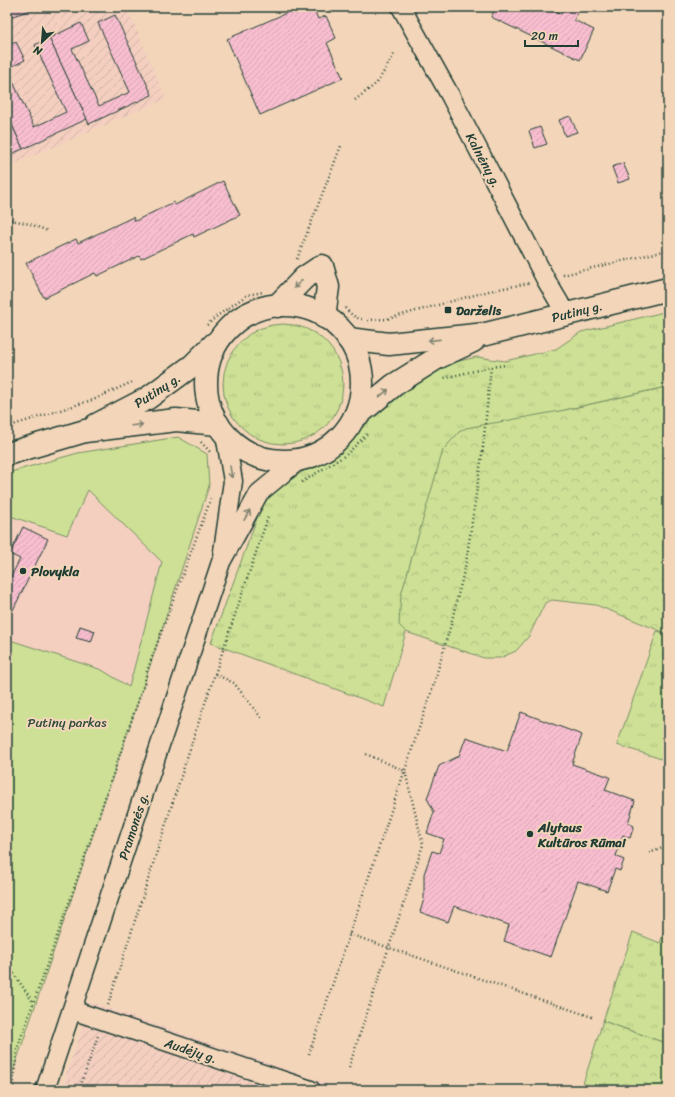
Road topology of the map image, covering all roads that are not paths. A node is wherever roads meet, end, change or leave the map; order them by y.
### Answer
1 (401, 7) edge
2 (668, 289) edge
3 (272, 298) junction
4 (566, 314) junction
5 (324, 317) junction
6 (214, 332) junction
7 (486, 334) junction
8 (348, 339) junction
9 (354, 418) junction
10 (221, 429) junction
11 (85, 431) junction
12 (7, 454) edge
13 (299, 460) junction
14 (222, 562) junction
15 (72, 1010) junction
16 (46, 1090) edge
17 (312, 1090) edge

1 - 4 street, Kalnėnų g.
2 - 4 main road, Putinų g.
3 - 5 main road
5 -> 3 main road
3 - 6 main road
4 - 7 main road, Putinų g.
5 - 8 main road
6 - 10 main road
6 - 11 main road, Putinų g.
7 -> 8 main road, Putinų g.
9 -> 7 main road, Putinų g.
8 - 9 main road
9 - 13 main road
11 -> 10 main road, Putinų g.
10 - 13 main road
10 -> 14 street
11 - 12 main road, Putinų g.
14 -> 13 street
14 - 15 street, Pramonės g.
15 - 16 street, Pramonės g.
15 - 17 street, Audėjų g.

